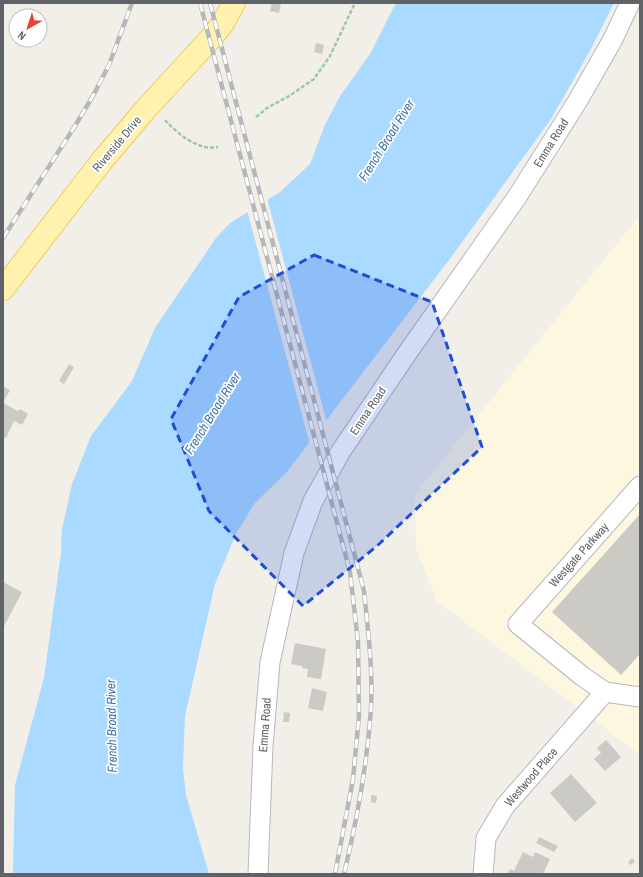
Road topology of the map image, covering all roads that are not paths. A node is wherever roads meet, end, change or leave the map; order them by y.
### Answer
1 (234, 3) edge
2 (630, 3) edge
3 (3, 289) edge
4 (640, 486) edge
5 (605, 692) junction
6 (640, 697) edge
7 (258, 874) edge
8 (483, 874) edge

1 - 3 main road, Riverside Drive
2 - 7 street, Emma Road
4 - 5 street, Westgate Parkway
5 - 6 street
5 - 8 street, Westwood Place

